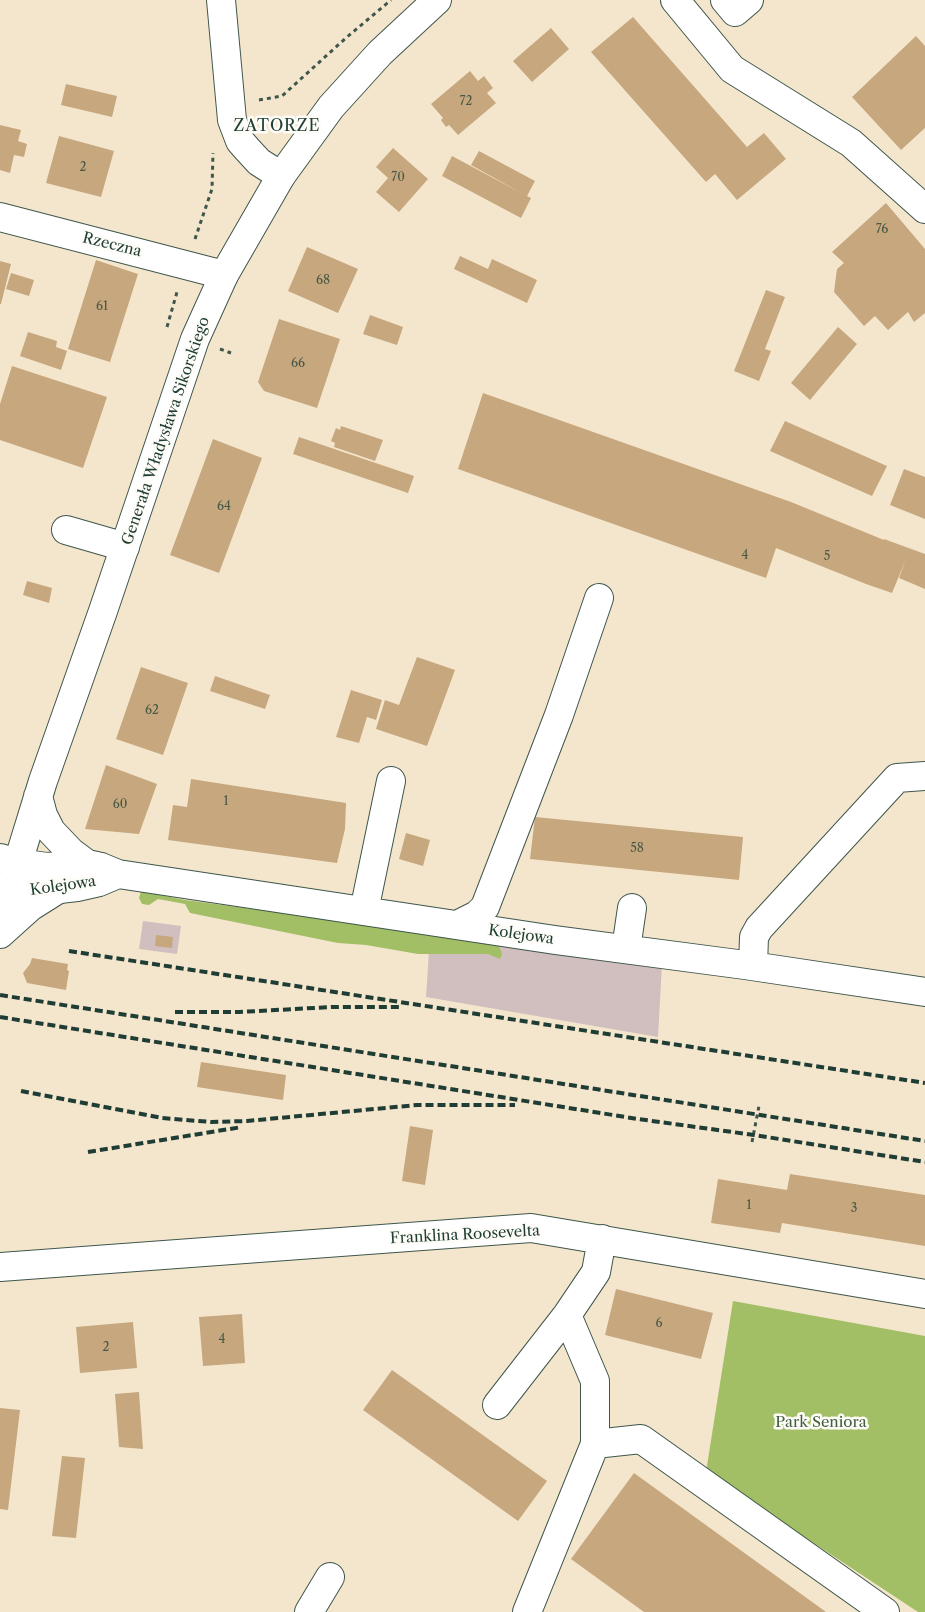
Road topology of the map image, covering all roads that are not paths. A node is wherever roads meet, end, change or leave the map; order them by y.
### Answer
1 (221, 0) edge
2 (437, 0) edge
3 (675, 0) edge
4 (725, 0) edge
5 (749, 0) edge
6 (281, 176) junction
7 (925, 209) edge
8 (0, 217) edge
9 (224, 274) junction
10 (66, 530) dead end
11 (125, 547) junction
12 (599, 598) dead end
13 (925, 776) edge
14 (391, 782) dead end
15 (38, 796) junction
16 (8, 861) edge
17 (101, 874) junction
18 (57, 890) junction
19 (8, 892) junction
20 (632, 908) dead end
21 (364, 911) junction
22 (0, 921) edge
23 (458, 925) junction
24 (0, 934) edge
25 (626, 949) junction
26 (753, 966) junction
27 (925, 992) edge
28 (602, 1239) junction
29 (0, 1267) edge
30 (925, 1294) edge
31 (567, 1315) junction
32 (497, 1405) dead end
33 (595, 1444) junction
34 (330, 1577) dead end
35 (309, 1612) edge
36 (527, 1612) edge
37 (885, 1612) edge

1 - 6 street
2 - 6 street, Generała Władysława Sikorskiego
3 - 7 street
4 - 5 street
6 - 9 street, Generała Władysława Sikorskiego
8 - 9 street, Rzeczna
9 - 11 street, Generała Władysława Sikorskiego
10 - 11 street
11 - 15 street, Generała Władysława Sikorskiego
12 - 23 street
13 - 26 street
14 - 21 street
15 - 16 street, Generała Władysława Sikorskiego
15 - 17 street
16 - 17 street, Kolejowa
16 - 19 street, Generała Władysława Sikorskiego
17 - 18 street, Kolejowa
17 - 21 street, Kolejowa
18 - 19 street, Kolejowa
18 - 24 street
19 - 22 street, Generała Władysława Sikorskiego
20 - 25 street
21 - 23 street, Kolejowa
23 - 25 street, Kolejowa
25 - 26 street, Kolejowa
26 - 27 street, Kolejowa
28 - 29 street, Franklina Roosevelta
28 - 30 street, Franklina Roosevelta
28 - 31 street
31 - 32 street
31 - 33 street
33 - 36 street
33 - 37 street
34 - 35 street

